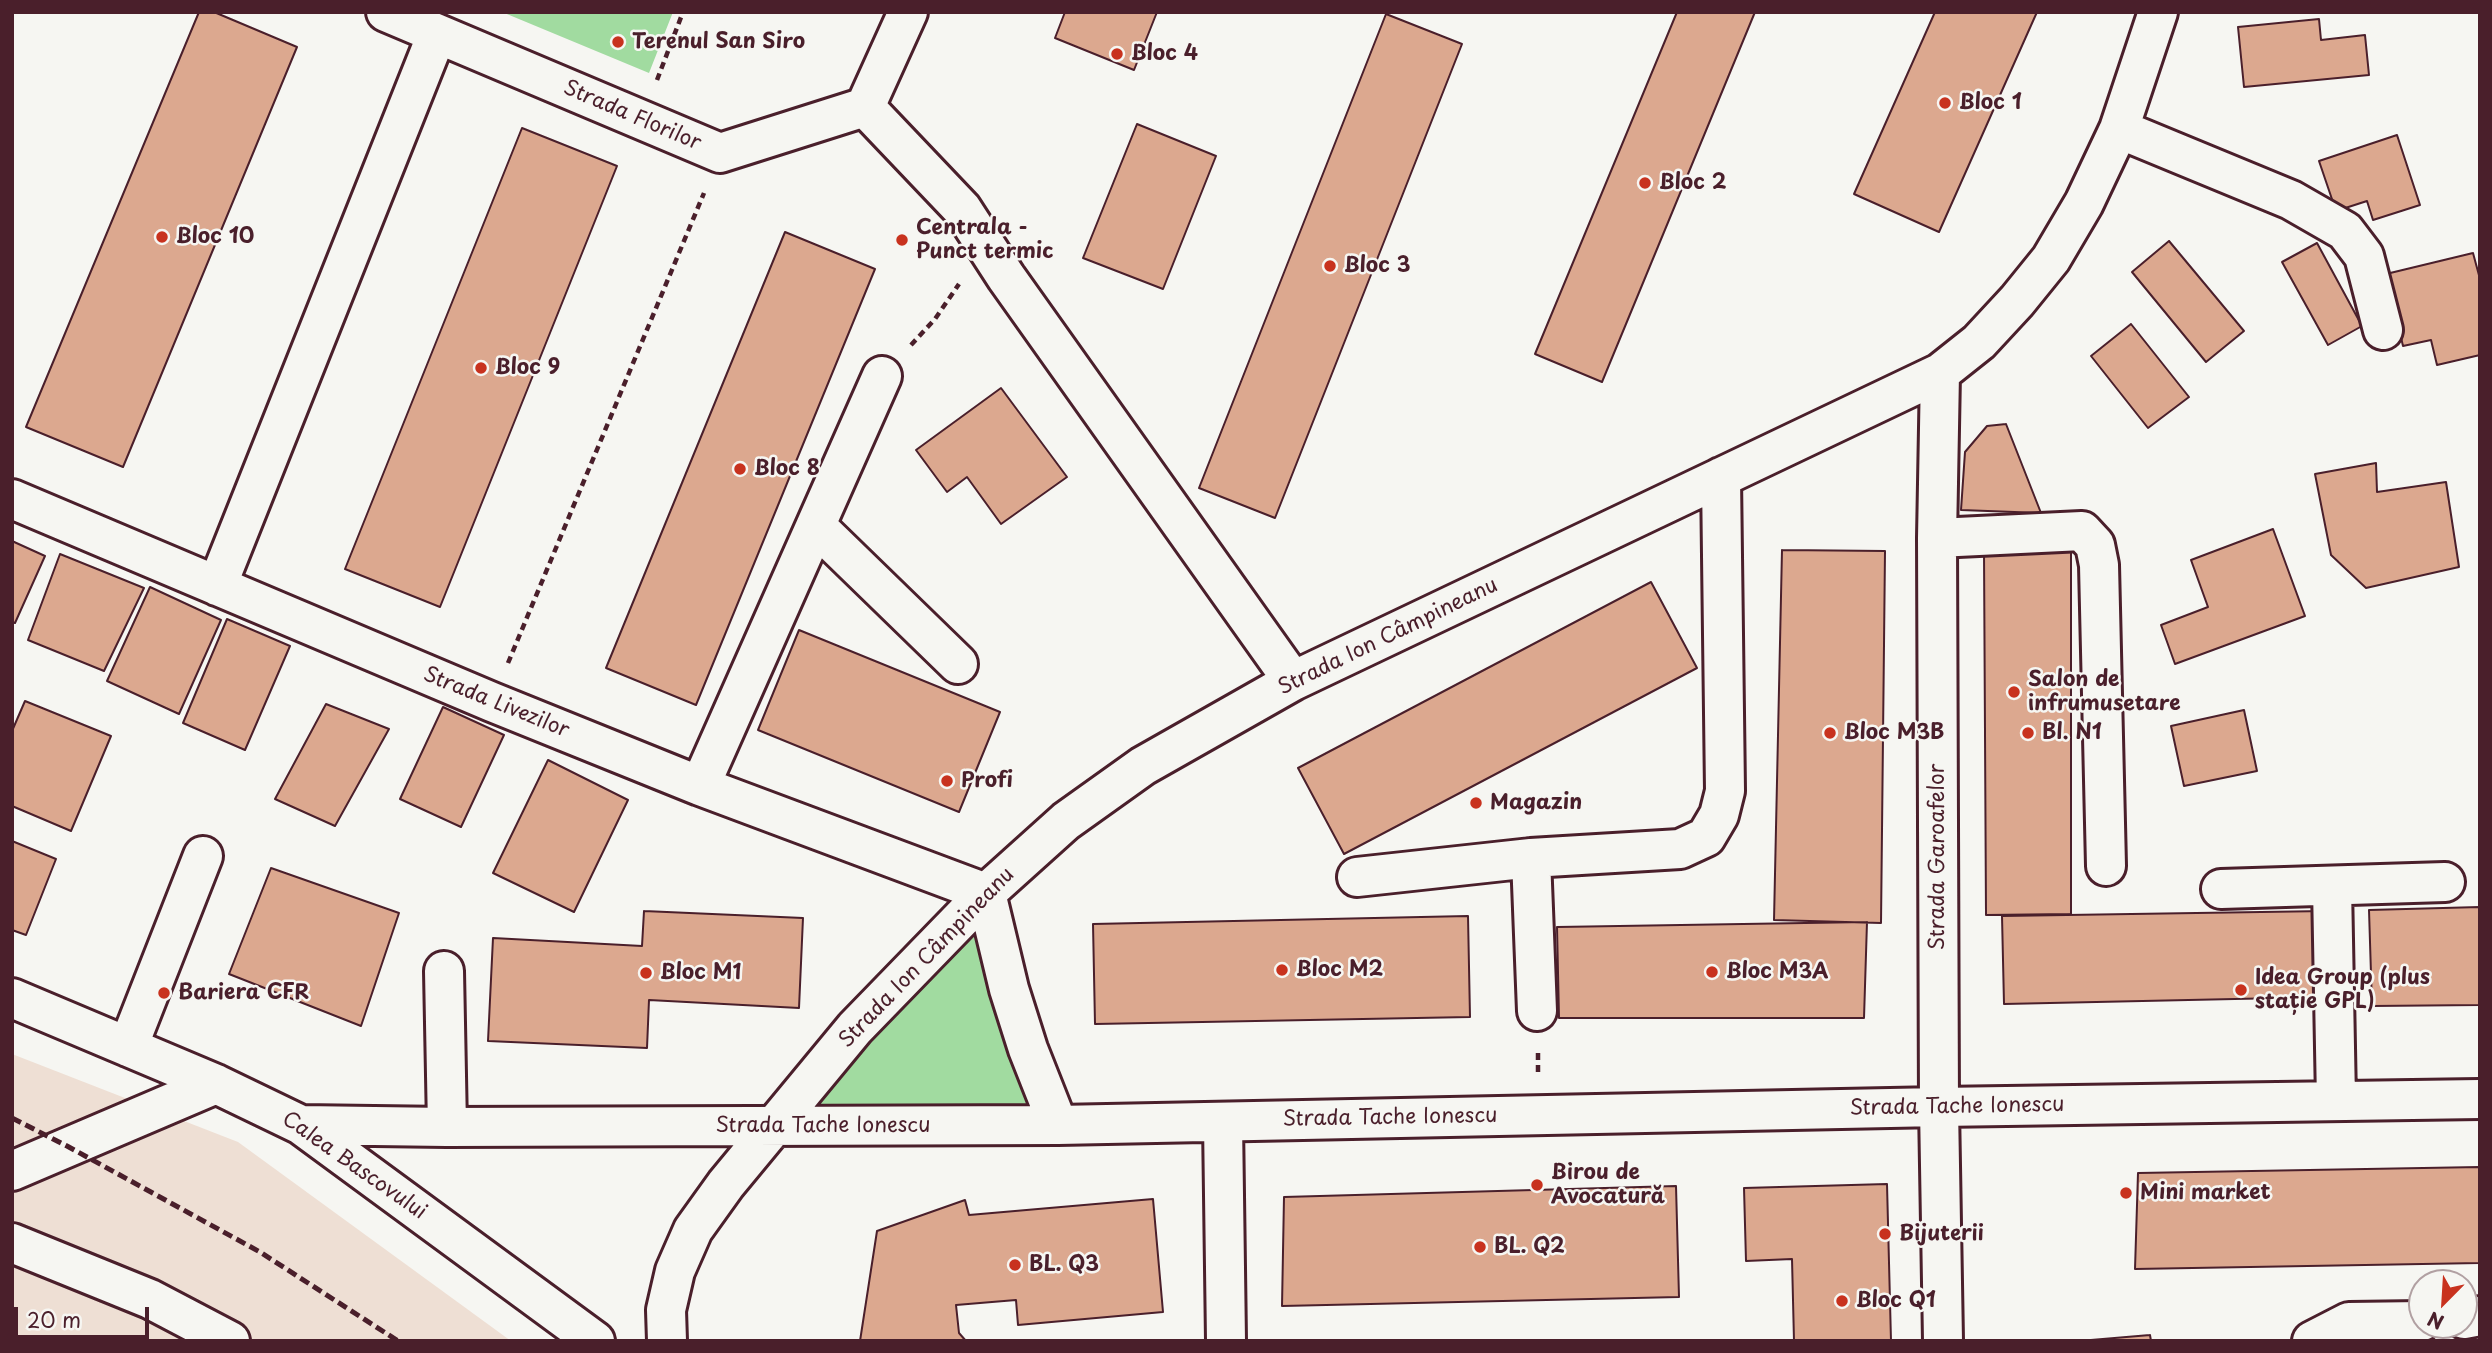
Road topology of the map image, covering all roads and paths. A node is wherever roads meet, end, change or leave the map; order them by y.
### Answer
1 (386, 12) edge
2 (683, 12) edge
3 (908, 12) edge
4 (2158, 12) edge
5 (437, 34) junction
6 (865, 107) junction
7 (642, 120) junction
8 (2119, 128) junction
9 (720, 153) junction
10 (986, 246) junction
11 (2383, 330) dead end
12 (1940, 373) junction
13 (882, 376) joint
14 (1721, 477) junction
15 (12, 499) edge
16 (816, 526) junction
17 (1937, 538) junction
18 (217, 586) junction
19 (958, 664) dead end
20 (1293, 681) junction
21 (492, 702) junction
22 (700, 786) junction
23 (203, 856) dead end
24 (1531, 858) junction
25 (2106, 866) dead end
26 (1357, 877) dead end
27 (2445, 882) dead end
28 (2332, 886) junction
29 (2221, 889) dead end
30 (986, 893) junction
31 (443, 971) dead end
32 (12, 998) edge
33 (1537, 1012) joint
34 (128, 1047) junction
35 (216, 1084) junction
36 (2480, 1099) edge
37 (2336, 1101) junction
38 (1939, 1107) junction
39 (1538, 1115) junction
40 (1223, 1122) junction
41 (301, 1125) junction
42 (774, 1125) junction
43 (1058, 1125) junction
44 (447, 1127) junction
45 (12, 1171) edge
46 (12, 1243) edge
47 (2408, 1321) edge
48 (230, 1341) edge
49 (595, 1341) edge
50 (667, 1341) edge
51 (1226, 1341) edge
52 (1943, 1341) edge
53 (2312, 1341) edge

1 - 5 street, Strada Florilor
2 - 7 path
3 - 6 street
4 - 8 street, Strada Ion Câmpineanu
5 - 7 street, Strada Florilor
5 - 18 street
6 - 9 street, Strada Florilor
6 - 10 street
7 - 9 street, Strada Florilor
8 - 11 street
8 - 12 street, Strada Ion Câmpineanu
9 - 21 path
10 - 13 path
10 - 20 street
12 - 14 street, Strada Ion Câmpineanu
12 - 17 street, Strada Garoafelor
13 - 16 street
14 - 20 street, Strada Ion Câmpineanu
14 - 24 street
15 - 18 street, Strada Livezilor
16 - 19 street
16 - 22 street
17 - 25 street
17 - 38 street, Strada Garoafelor
18 - 21 street, Strada Livezilor
20 - 30 street, Strada Ion Câmpineanu
21 - 22 street, Strada Livezilor
22 - 30 street, Strada Livezilor
23 - 34 street
24 - 26 street
24 - 33 street
27 - 28 street
28 - 29 street
28 - 37 street
30 - 42 street, Strada Ion Câmpineanu
30 - 43 street
31 - 44 street
32 - 34 street, Calea Bascovului
33 - 39 path
34 - 35 street, Calea Bascovului
35 - 41 street, Calea Bascovului
35 - 45 street
36 - 37 street, Strada Tache Ionescu
37 - 38 street, Strada Tache Ionescu
38 - 39 street, Strada Tache Ionescu
38 - 52 street, Strada Garoafelor
39 - 40 street, Strada Tache Ionescu
40 - 43 street, Strada Tache Ionescu
40 - 51 street
41 - 44 street, Strada Tache Ionescu
41 - 49 street, Calea Bascovului
42 - 43 street, Strada Tache Ionescu
42 - 44 street, Strada Tache Ionescu
42 - 50 street, Strada Ion Câmpineanu
46 - 48 street
47 - 53 street

